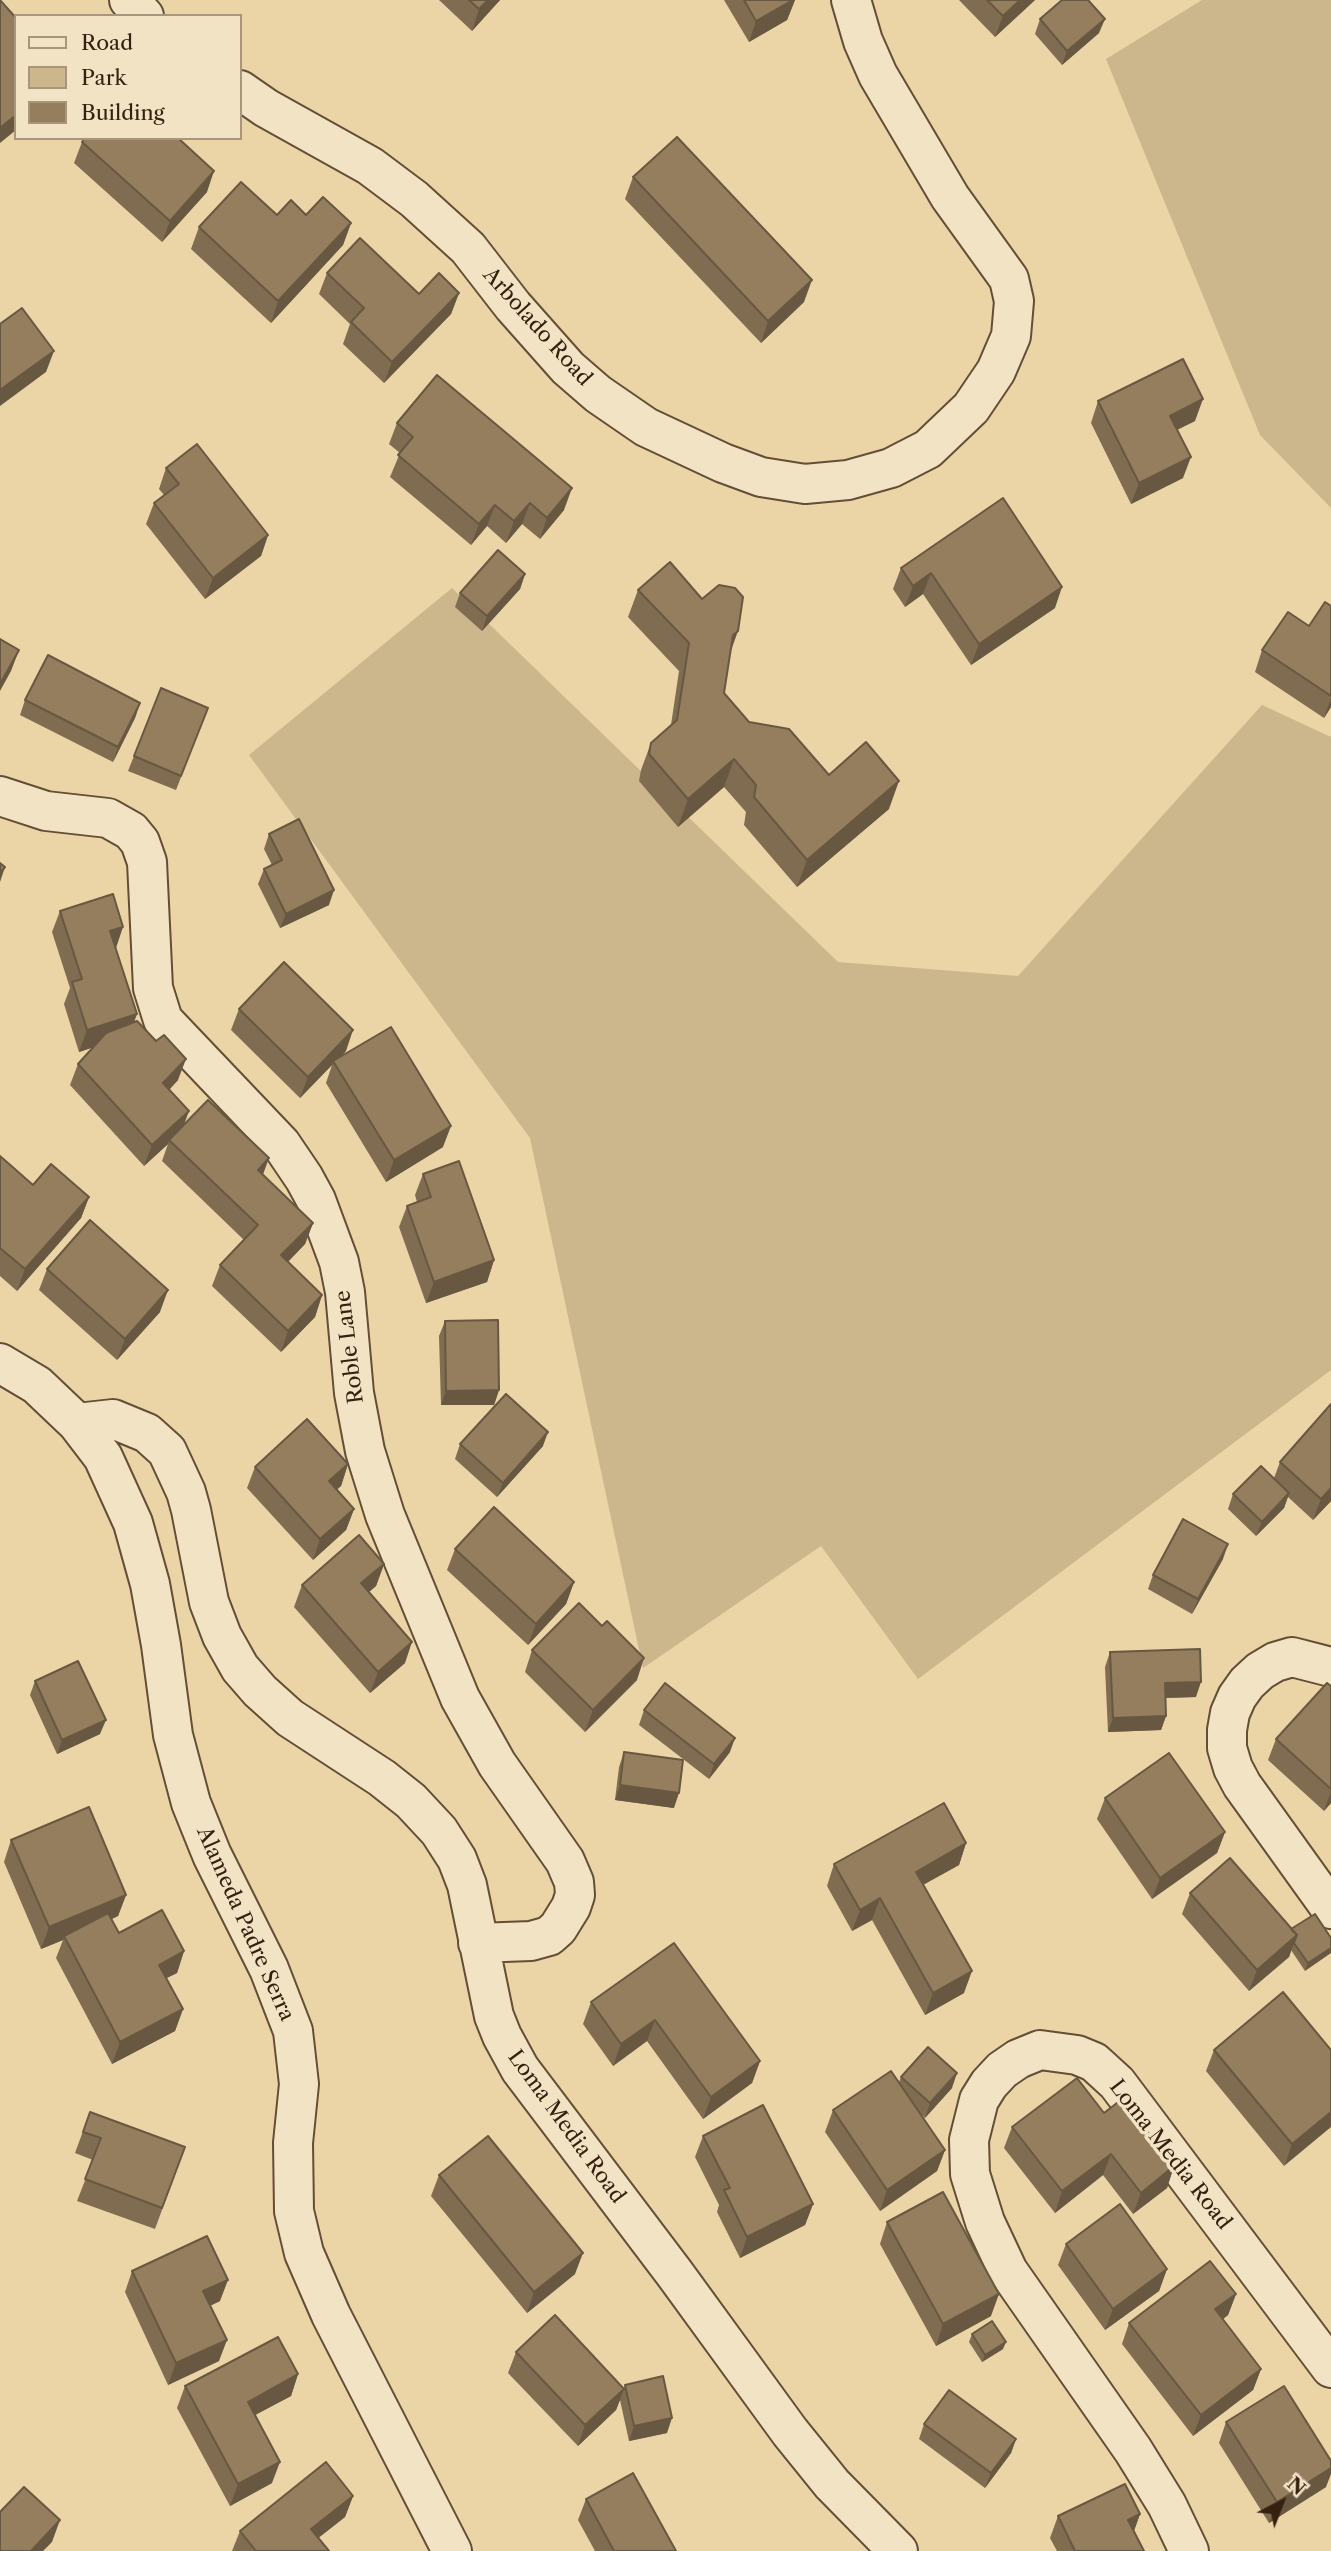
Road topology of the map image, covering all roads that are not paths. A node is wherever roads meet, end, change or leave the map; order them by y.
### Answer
1 (129, 0) edge
2 (851, 0) edge
3 (142, 14) edge
4 (242, 91) edge
5 (0, 796) edge
6 (0, 1363) edge
7 (76, 1423) junction
8 (1331, 1667) edge
9 (1331, 1909) edge
10 (478, 1943) junction
11 (1331, 2368) edge
12 (452, 2551) edge
13 (898, 2551) edge
14 (1189, 2551) edge

1 - 3 street
2 - 4 street, Arbolado Road
5 - 10 street, Roble Lane
6 - 7 street, Alameda Padre Serra
7 - 10 street, Loma Media Road
7 - 12 street, Alameda Padre Serra
8 - 9 street
10 - 13 street, Loma Media Road
11 - 14 street, Loma Media Road

